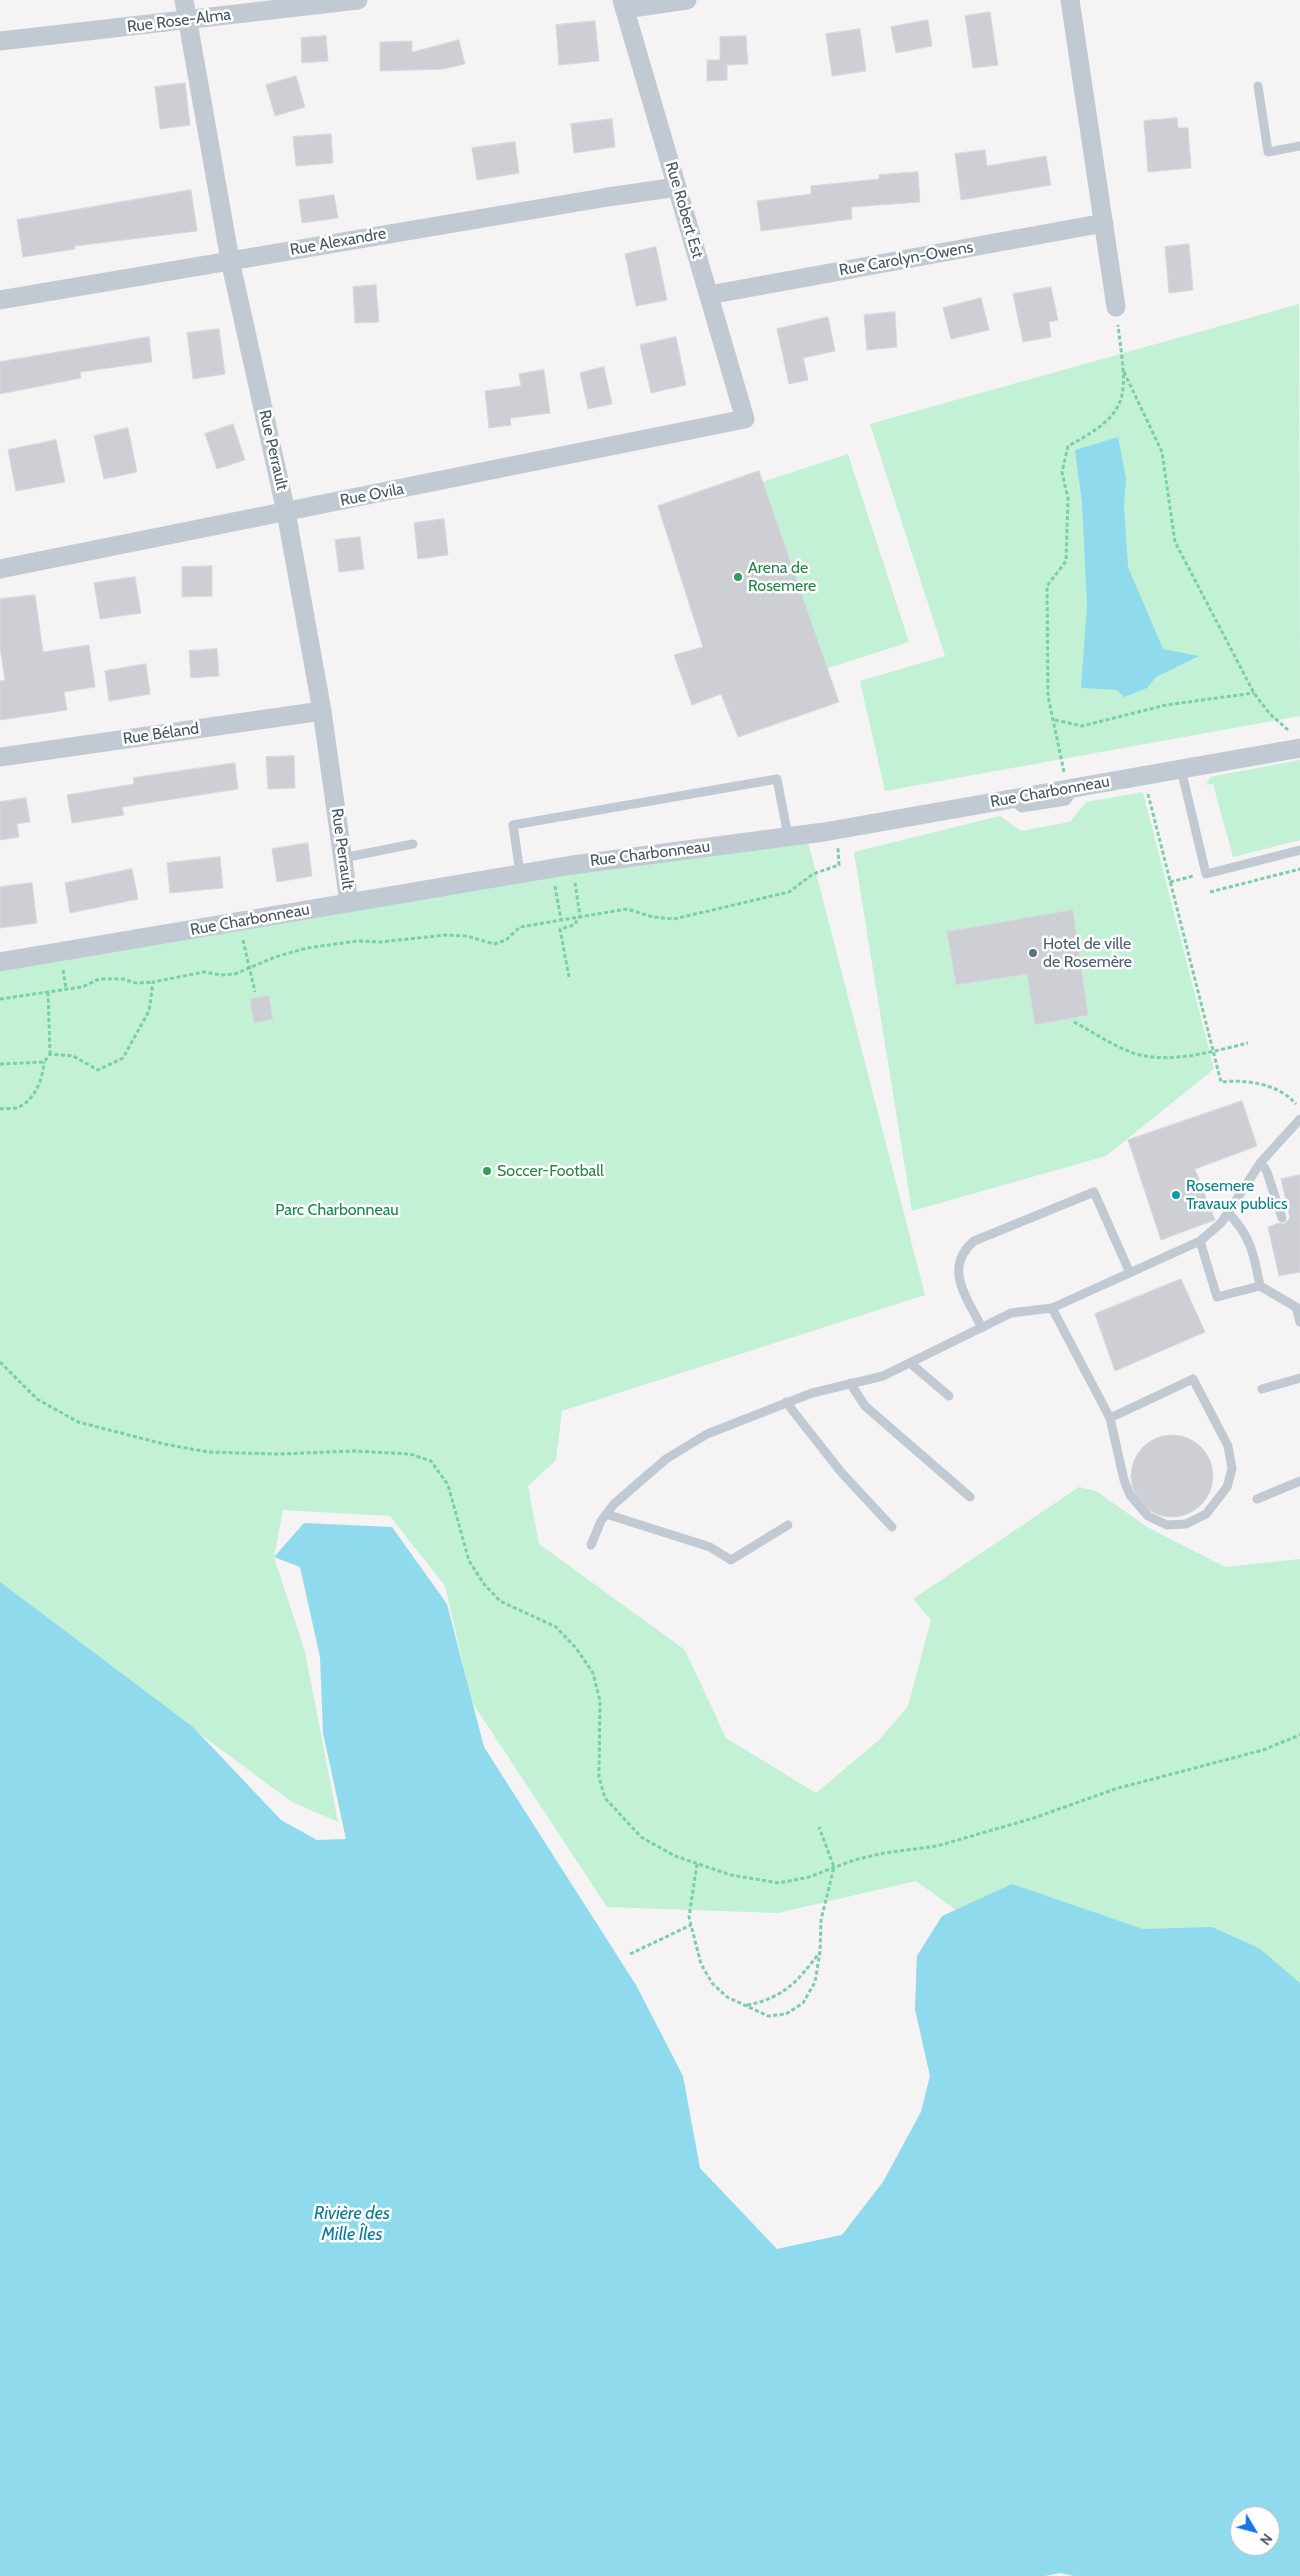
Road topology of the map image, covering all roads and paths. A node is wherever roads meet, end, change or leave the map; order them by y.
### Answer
1 (184, 0) edge
2 (358, 0) edge
3 (687, 0) edge
4 (1070, 0) edge
5 (624, 4) edge
6 (189, 20) junction
7 (0, 41) edge
8 (1258, 86) dead end
9 (1300, 146) edge
10 (677, 187) junction
11 (1104, 223) junction
12 (230, 260) junction
13 (709, 295) junction
14 (0, 300) edge
15 (1116, 307) joint
16 (1124, 371) junction
17 (745, 419) joint
18 (286, 512) junction
19 (0, 569) edge
20 (1254, 693) junction
21 (322, 711) junction
22 (1055, 720) junction
23 (1297, 742) edge
24 (0, 757) edge
25 (1180, 769) junction
26 (1072, 788) junction
27 (1147, 788) dead end
28 (788, 836) junction
29 (838, 843) dead end
30 (412, 844) dead end
31 (1300, 850) edge
32 (343, 858) junction
33 (572, 865) junction
34 (551, 868) junction
35 (1300, 869) edge
36 (520, 873) junction
37 (1206, 874) junction
38 (1170, 882) junction
39 (1210, 892) dead end
40 (350, 903) junction
41 (580, 916) junction
42 (561, 920) junction
43 (240, 921) junction
44 (0, 962) edge
45 (249, 970) junction
46 (569, 977) dead end
47 (153, 982) junction
48 (48, 992) junction
49 (255, 992) dead end
50 (0, 999) edge
51 (1074, 1022) dead end
52 (1248, 1043) dead end
53 (1214, 1051) junction
54 (50, 1054) junction
55 (44, 1062) junction
56 (0, 1064) edge
57 (1296, 1104) dead end
58 (0, 1109) edge
59 (1300, 1120) edge
60 (1261, 1162) junction
61 (1228, 1213) junction
62 (1282, 1218) dead end
63 (1200, 1241) junction
64 (1130, 1273) junction
65 (1260, 1286) junction
66 (1052, 1308) junction
67 (1300, 1322) edge
68 (982, 1328) junction
69 (0, 1362) edge
70 (910, 1363) junction
71 (1300, 1378) edge
72 (850, 1384) junction
73 (1262, 1389) dead end
74 (949, 1396) dead end
75 (786, 1402) junction
76 (1110, 1418) junction
77 (1300, 1481) edge
78 (970, 1497) dead end
79 (1257, 1499) dead end
80 (606, 1514) junction
81 (788, 1525) dead end
82 (892, 1527) dead end
83 (591, 1545) dead end
84 (1300, 1735) edge
85 (819, 1827) dead end
86 (697, 1864) junction
87 (834, 1867) junction
88 (691, 1925) junction
89 (820, 1952) junction
90 (630, 1954) dead end
91 (747, 2005) junction

1 - 6 street, Rue Perrault
2 - 6 street, Rue Rose-Alma
3 - 5 street
4 - 11 street
5 - 10 street, Rue Robert Est
6 - 7 street, Rue Rose-Alma
6 - 12 street, Rue Perrault
8 - 9 lane
10 - 12 street, Rue Alexandre
10 - 13 street, Rue Robert Est
11 - 13 street, Rue Carolyn-Owens
11 - 15 street
12 - 14 street, Rue Alexandre
12 - 18 street, Rue Perrault
13 - 17 street, Rue Robert Est
15 - 16 path
16 - 20 path
16 - 22 path
17 - 18 street, Rue Ovila
18 - 19 street, Rue Ovila
18 - 21 street, Rue Perrault
20 - 22 path
20 - 23 path
21 - 24 street, Rue Béland
21 - 32 street, Rue Perrault
22 - 26 path
23 - 25 street, Rue Charbonneau
25 - 26 street, Rue Charbonneau
25 - 37 lane
26 - 28 street, Rue Charbonneau
27 - 38 path
28 - 33 street, Rue Charbonneau
28 - 36 lane
29 - 41 path
30 - 32 lane
31 - 37 lane
32 - 40 street, Rue Perrault
33 - 34 street, Rue Charbonneau
33 - 41 path
34 - 36 street, Rue Charbonneau
34 - 42 path
35 - 39 path
36 - 40 street, Rue Charbonneau
37 - 38 path
38 - 53 path
40 - 43 street, Rue Charbonneau
41 - 42 path
41 - 46 path
42 - 45 path
43 - 44 street, Rue Charbonneau
43 - 45 path
45 - 47 path
45 - 49 path
47 - 48 path
47 - 54 path
48 - 50 path
48 - 54 path
51 - 53 path
52 - 53 path
53 - 57 path
54 - 55 path
55 - 56 path
55 - 58 path
59 - 60 lane
60 - 61 lane
60 - 62 lane
61 - 63 lane
61 - 65 lane
63 - 64 lane
63 - 65 lane
64 - 66 lane
64 - 68 lane
65 - 67 lane
66 - 68 lane
66 - 76 lane
68 - 70 lane
69 - 86 path
70 - 72 lane
70 - 74 lane
71 - 73 lane
72 - 75 lane
72 - 78 lane
75 - 80 lane
75 - 82 lane
76 - 76 lane
77 - 79 lane
80 - 81 lane
80 - 83 lane
84 - 87 path
85 - 87 path
86 - 87 path
86 - 88 path
87 - 89 path
88 - 90 path
88 - 91 path
89 - 91 path
89 - 91 path

